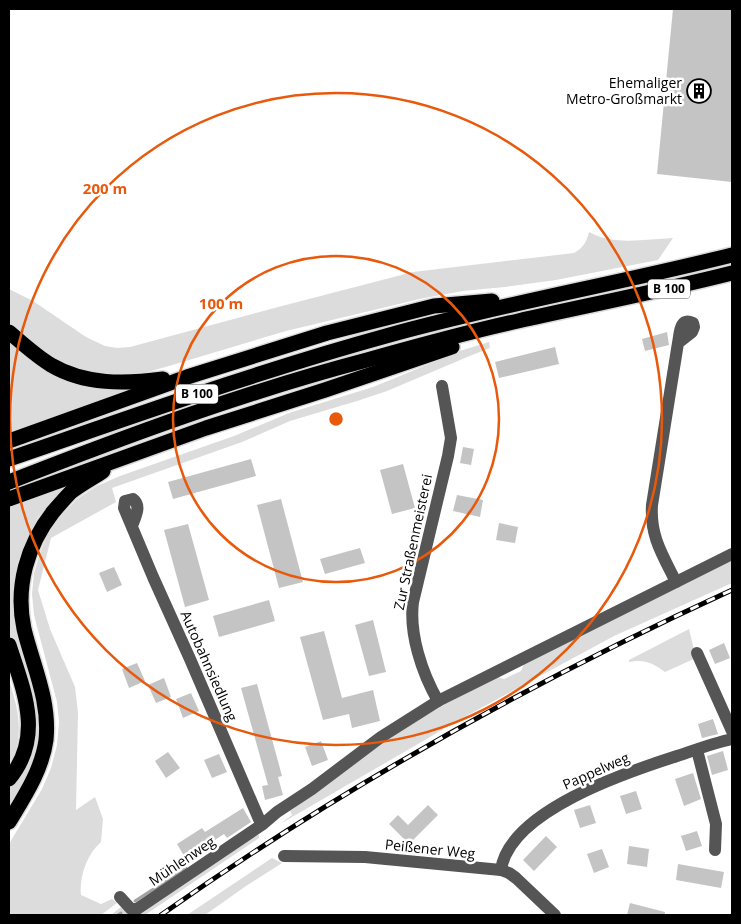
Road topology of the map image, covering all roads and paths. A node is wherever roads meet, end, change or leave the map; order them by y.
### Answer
1 (732, 255) edge
2 (732, 273) edge
3 (543, 297) junction
4 (516, 321) junction
5 (9, 332) edge
6 (678, 343) dead end
7 (187, 377) junction
8 (442, 386) dead end
9 (9, 441) edge
10 (128, 456) junction
11 (9, 459) edge
12 (9, 482) edge
13 (9, 499) edge
14 (132, 526) dead end
15 (732, 554) edge
16 (676, 582) junction
17 (9, 646) edge
18 (697, 653) dead end
19 (438, 701) junction
20 (728, 709) edge
21 (732, 731) edge
22 (732, 739) edge
23 (698, 750) junction
24 (9, 779) edge
25 (9, 822) edge
26 (261, 822) junction
27 (715, 850) dead end
28 (284, 856) dead end
29 (501, 870) junction
30 (120, 896) dead end
31 (555, 915) edge

1 - 3 highway, B 100
2 - 4 highway, B 100
3 - 7 highway
3 - 11 highway, B 100
4 - 10 highway
4 - 12 highway, B 100
5 - 7 highway
6 - 16 street
7 - 9 highway
8 - 19 street, Zur Straßenmeisterei
10 - 13 highway
10 - 25 highway
14 - 26 street, Autobahnsiedlung
15 - 16 street
16 - 19 street
17 - 24 highway
18 - 20 street
19 - 26 street
20 - 21 street
22 - 23 street, Pappelweg
23 - 27 street
23 - 29 street, Pappelweg
26 - 30 street, Mühlenweg
28 - 29 street, Peißener Weg
29 - 31 street, Peißener Weg

